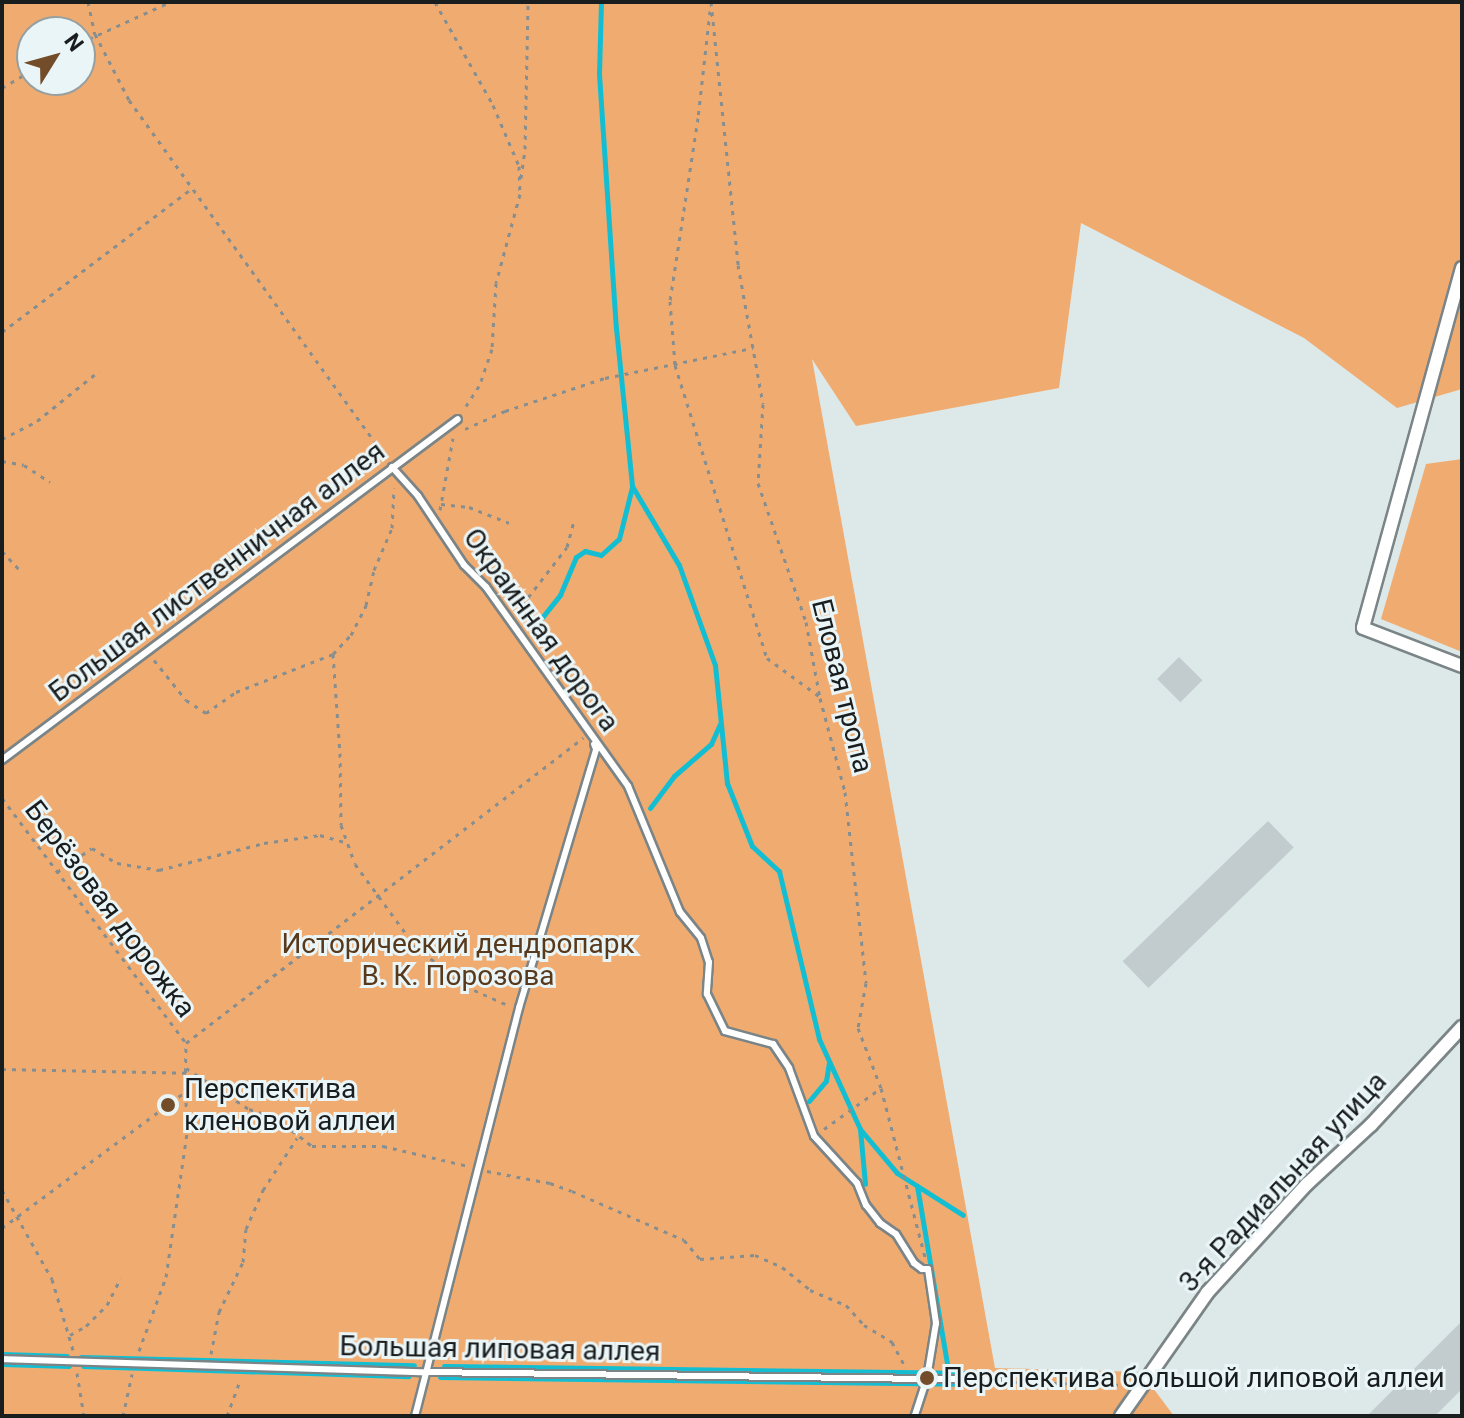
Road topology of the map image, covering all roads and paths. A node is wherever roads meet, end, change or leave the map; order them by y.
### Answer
1 (170, 2) edge
2 (435, 2) edge
3 (528, 2) edge
4 (711, 3) edge
5 (96, 34) edge
6 (96, 36) edge
7 (190, 190) junction
8 (520, 194) junction
9 (1462, 268) edge
10 (2, 332) edge
11 (753, 348) junction
12 (675, 365) junction
13 (99, 371) dead end
14 (458, 419) joint
15 (2, 439) edge
16 (2, 461) edge
17 (394, 470) junction
18 (50, 482) dead end
19 (441, 504) junction
20 (574, 521) dead end
21 (509, 523) dead end
22 (438, 525) junction
23 (2, 551) edge
24 (19, 569) dead end
25 (511, 624) junction
26 (147, 651) junction
27 (333, 654) junction
28 (1462, 666) edge
29 (820, 698) junction
30 (589, 733) junction
31 (2, 760) edge
32 (2, 798) edge
33 (345, 842) junction
34 (57, 872) junction
35 (378, 898) junction
36 (519, 1008) junction
37 (1462, 1027) edge
38 (186, 1043) junction
39 (2, 1069) edge
40 (186, 1071) junction
41 (881, 1088) junction
42 (185, 1092) junction
43 (814, 1136) junction
44 (297, 1138) junction
45 (478, 1169) junction
46 (2, 1190) edge
47 (15, 1219) junction
48 (2, 1228) edge
49 (928, 1269) junction
50 (121, 1278) dead end
51 (70, 1335) junction
52 (2, 1359) edge
53 (75, 1361) junction
54 (135, 1363) junction
55 (209, 1365) junction
56 (242, 1366) junction
57 (426, 1372) junction
58 (914, 1378) junction
59 (927, 1378) junction
60 (998, 1380) dead end
61 (1014, 1382) dead end
62 (1140, 1385) junction
63 (84, 1416) edge
64 (123, 1416) edge
65 (227, 1416) edge
66 (415, 1416) edge
67 (915, 1416) edge
68 (1121, 1416) edge

1 - 5 path
2 - 8 path
3 - 8 path
4 - 11 path, Еловая тропа
4 - 12 path
6 - 7 path
7 - 10 path
7 - 17 path
8 - 14 path
9 - 28 street
11 - 12 path
11 - 29 path, Еловая тропа
12 - 19 path
12 - 29 path
13 - 15 path
14 - 17 lane, Большая лиственничная аллея
16 - 18 path
17 - 22 lane, Окраинная дорога
17 - 26 lane, Большая лиственничная аллея
17 - 27 path
19 - 21 path
19 - 22 path
20 - 25 path
22 - 25 lane, Окраинная дорога
23 - 24 path
25 - 30 lane, Окраинная дорога
26 - 27 path
26 - 31 lane, Большая лиственничная аллея
27 - 33 path
29 - 41 path, Еловая тропа
30 - 35 path
30 - 36 lane
30 - 43 lane, Окраинная дорога
32 - 34 path, Берёзовая дорожка
33 - 34 path
33 - 35 path
34 - 38 path, Берёзовая дорожка
35 - 36 path
35 - 38 path
36 - 45 lane
37 - 62 street, 3-я Радиальная улица
38 - 40 path
39 - 40 path
40 - 42 path
40 - 44 path
41 - 43 path
41 - 49 path, Еловая тропа
42 - 47 path
42 - 54 path
43 - 49 lane, Окраинная дорога
44 - 45 path
44 - 55 path
45 - 57 lane
45 - 58 path
46 - 47 path
47 - 48 path
47 - 51 path
49 - 59 lane
50 - 51 path
51 - 53 path
52 - 53 lane, Большая липовая аллея
53 - 54 lane, Большая липовая аллея
53 - 63 path
54 - 55 lane, Большая липовая аллея
54 - 64 path
55 - 56 lane, Большая липовая аллея
56 - 57 lane, Большая липовая аллея
56 - 65 path
57 - 58 lane, Большая липовая аллея
57 - 66 lane
58 - 59 lane, Большая липовая аллея
59 - 60 lane, Большая липовая аллея
59 - 67 lane
61 - 62 path
62 - 68 street, 3-я Радиальная улица

